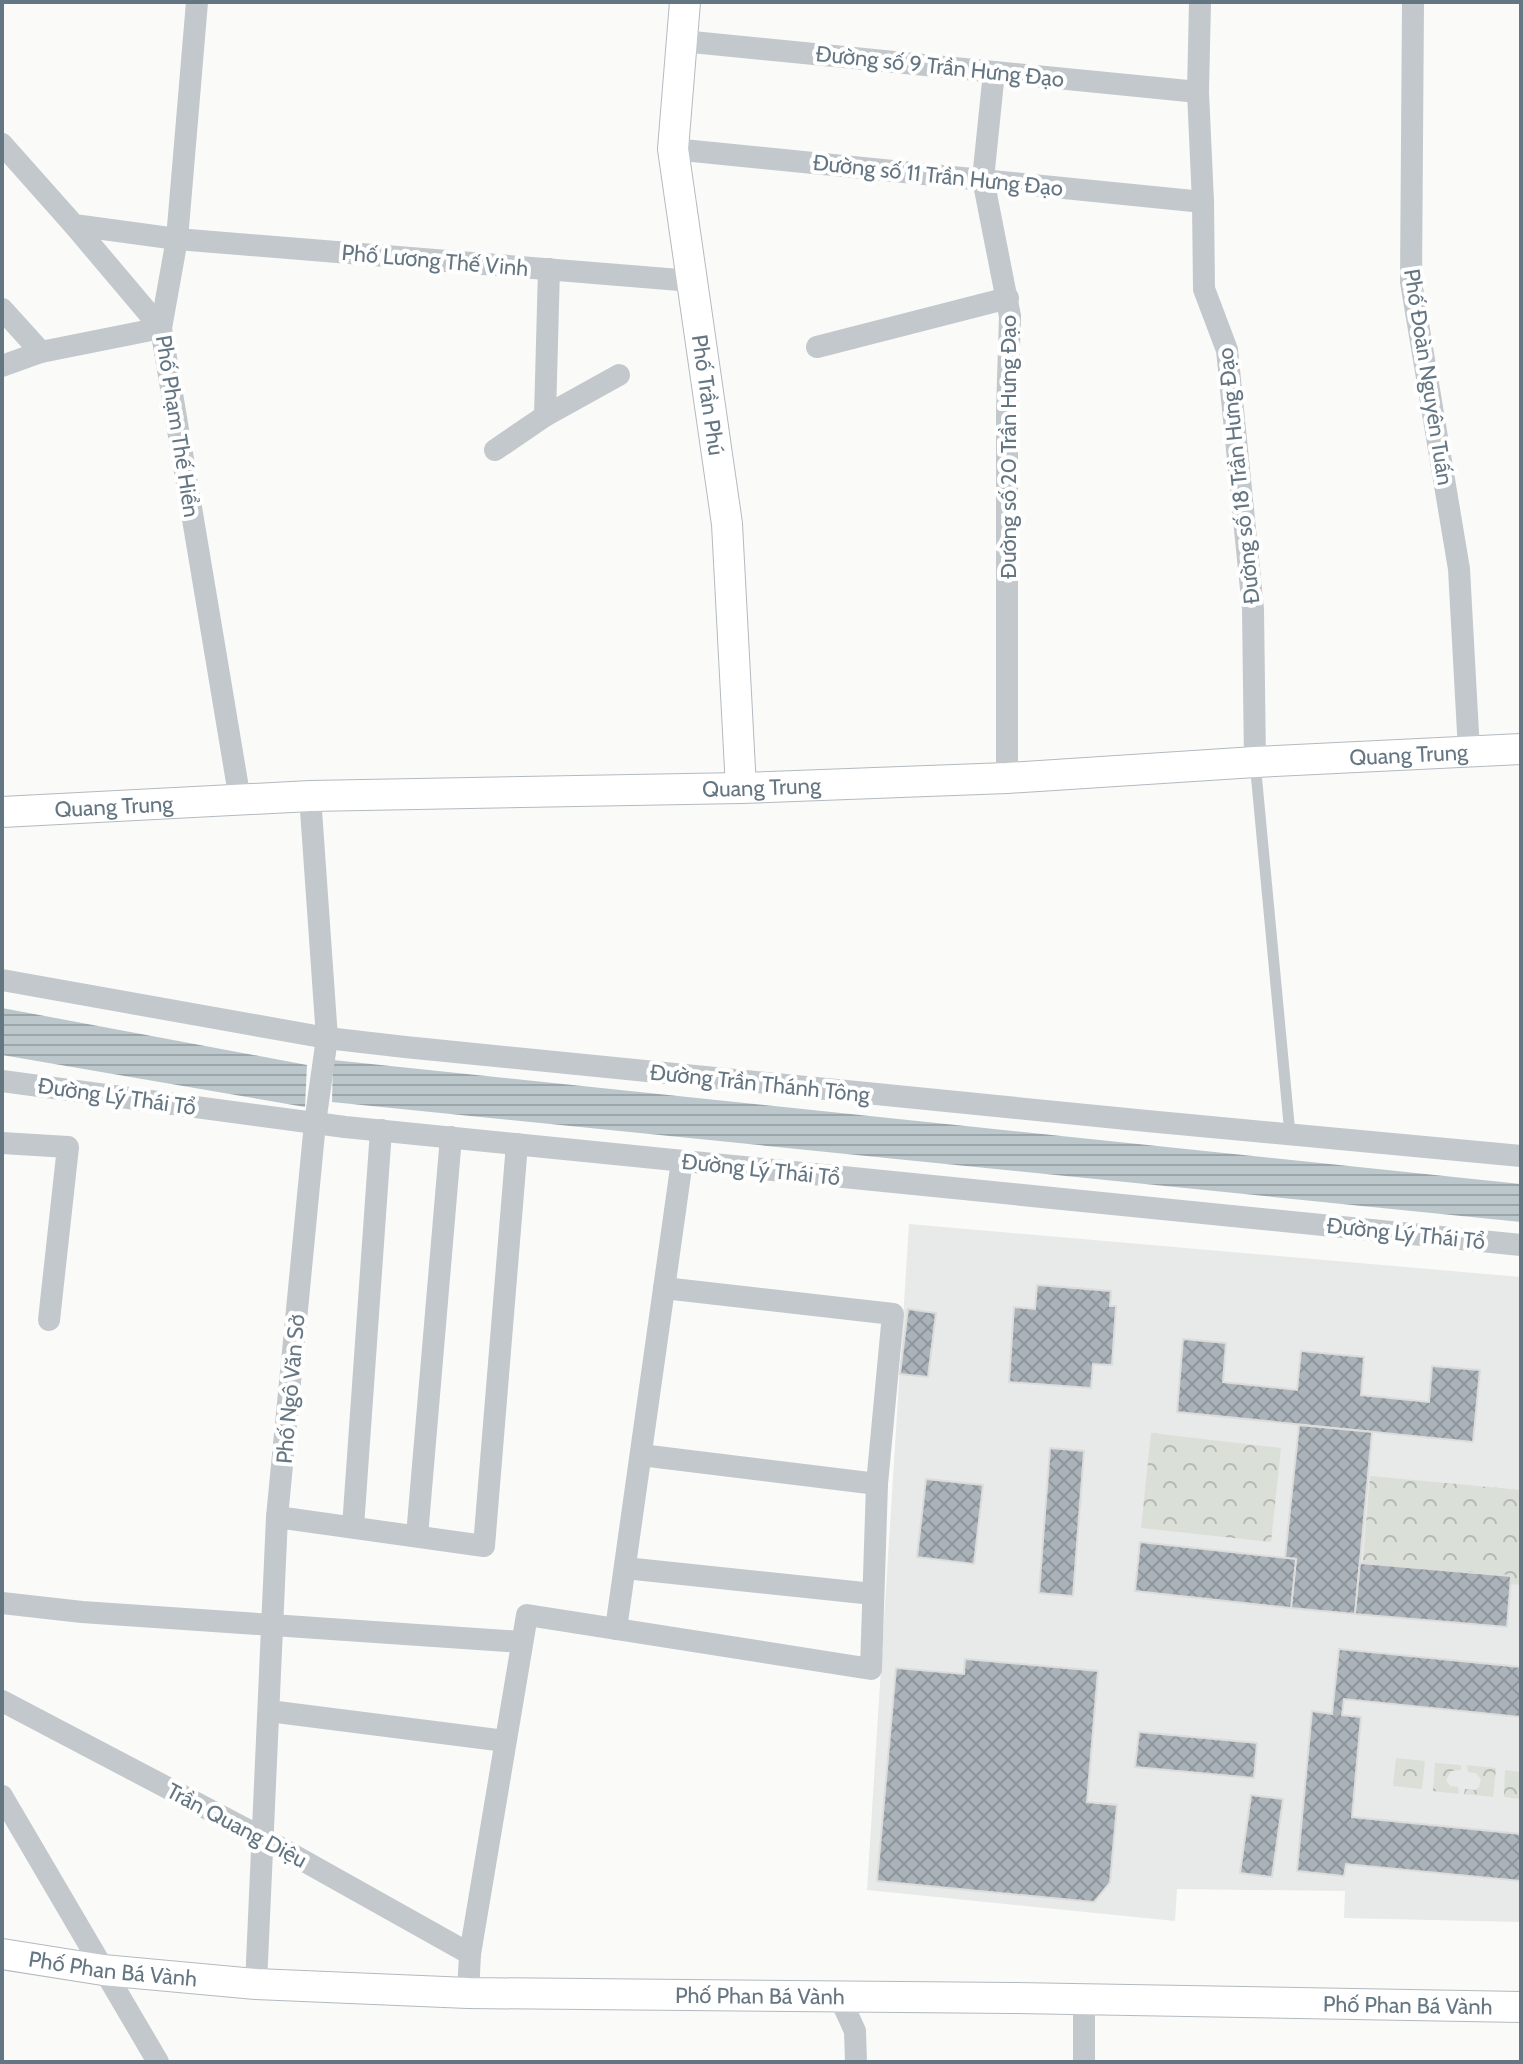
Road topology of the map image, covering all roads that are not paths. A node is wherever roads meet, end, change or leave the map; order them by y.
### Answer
1 (197, 2) edge
2 (685, 2) edge
3 (1200, 2) edge
4 (1413, 2) edge
5 (682, 41) junction
6 (994, 72) junction
7 (1198, 92) junction
8 (2, 144) edge
9 (673, 149) junction
10 (983, 179) junction
11 (1203, 202) junction
12 (74, 225) junction
13 (177, 239) junction
14 (549, 269) junction
15 (692, 281) junction
16 (1008, 298) junction
17 (2, 309) edge
18 (161, 328) junction
19 (817, 347) dead end
20 (41, 352) junction
21 (2, 366) edge
22 (619, 375) dead end
23 (545, 416) junction
24 (495, 450) dead end
25 (1521, 749) edge
26 (1469, 751) junction
27 (1255, 762) junction
28 (1007, 778) junction
29 (741, 788) junction
30 (310, 796) junction
31 (240, 800) junction
32 (2, 812) edge
33 (2, 980) edge
34 (326, 1046) junction
35 (2, 1081) edge
36 (315, 1123) junction
37 (381, 1130) junction
38 (1290, 1134) junction
39 (451, 1137) junction
40 (2, 1143) edge
41 (517, 1144) junction
42 (1521, 1156) edge
43 (682, 1161) junction
44 (1521, 1245) edge
45 (664, 1288) junction
46 (49, 1320) dead end
47 (641, 1455) junction
48 (877, 1484) junction
49 (277, 1517) junction
50 (353, 1527) junction
51 (417, 1536) junction
52 (625, 1568) junction
53 (873, 1594) junction
54 (2, 1603) edge
55 (272, 1626) junction
56 (616, 1629) junction
57 (522, 1642) junction
58 (2, 1701) edge
59 (269, 1711) junction
60 (505, 1741) junction
61 (2, 1796) edge
62 (263, 1838) junction
63 (2, 1954) edge
64 (470, 1954) junction
65 (103, 1970) junction
66 (256, 1984) junction
67 (468, 1993) junction
68 (839, 1996) junction
69 (1084, 1999) junction
70 (1521, 2007) edge
71 (158, 2062) edge
72 (856, 2062) edge
73 (1084, 2062) edge

1 - 13 street, Phố Phạm Thế Hiển
2 - 5 street, Phố Trần Phú
3 - 7 street, Đường số 18 Trần Hưng Đạo
4 - 26 street, Phố Đoàn Nguyên Tuấn
5 - 6 street, Đường số 9 Trần Hưng Đạo
5 - 9 street, Phố Trần Phú
6 - 7 street, Đường số 9 Trần Hưng Đạo
6 - 10 street, Đường số 20 Trần Hưng Đạo
7 - 11 street, Đường số 18 Trần Hưng Đạo
8 - 12 street
9 - 10 street, Đường số 11 Trần Hưng Đạo
9 - 15 street, Phố Trần Phú
10 - 11 street, Đường số 11 Trần Hưng Đạo
10 - 16 street, Đường số 20 Trần Hưng Đạo
11 - 27 street, Đường số 18 Trần Hưng Đạo
12 - 13 street, Phố Lương Thế Vinh
12 - 18 street
13 - 14 street, Phố Lương Thế Vinh
13 - 18 street, Phố Phạm Thế Hiển
14 - 15 street, Phố Lương Thế Vinh
14 - 23 street
15 - 29 street, Phố Trần Phú
16 - 19 street
16 - 28 street, Đường số 20 Trần Hưng Đạo
17 - 20 street
18 - 20 street
18 - 31 street, Phố Phạm Thế Hiển
20 - 21 street
22 - 23 street
23 - 24 street
25 - 26 street, Quang Trung
26 - 27 street, Quang Trung
27 - 28 street, Quang Trung
27 - 38 lane
28 - 29 street, Quang Trung
29 - 30 street, Quang Trung
30 - 31 street, Quang Trung
30 - 34 street, Phố Ngô Văn Sở
31 - 32 street, Quang Trung
33 - 34 street, Đường Trần Thánh Tông
34 - 36 street, Phố Ngô Văn Sở
34 - 38 street, Đường Trần Thánh Tông
35 - 36 street, Đường Lý Thái Tổ
36 - 37 street, Đường Lý Thái Tổ
36 - 49 street, Phố Ngô Văn Sở
37 - 39 street, Đường Lý Thái Tổ
37 - 50 street
38 - 42 street, Đường Trần Thánh Tông
39 - 41 street, Đường Lý Thái Tổ
39 - 51 street
40 - 46 street
41 - 43 street, Đường Lý Thái Tổ
41 - 51 street
43 - 44 street, Đường Lý Thái Tổ
43 - 45 street
45 - 47 street
45 - 48 street
47 - 48 street
47 - 52 street
48 - 53 street
49 - 50 street
49 - 55 street, Phố Ngô Văn Sở
50 - 51 street
52 - 53 street
52 - 56 street
53 - 56 street
54 - 55 street
55 - 57 street
55 - 59 street, Phố Ngô Văn Sở
56 - 57 street
57 - 60 street
58 - 62 street, Trần Quang Diệu
59 - 60 street
59 - 62 street, Phố Ngô Văn Sở
60 - 64 street
61 - 65 street
62 - 64 street, Trần Quang Diệu
62 - 66 street, Phố Ngô Văn Sở
63 - 65 street, Phố Phan Bá Vành
64 - 67 street
65 - 66 street, Phố Phan Bá Vành
65 - 71 street
66 - 67 street, Phố Phan Bá Vành
67 - 68 street, Phố Phan Bá Vành
68 - 69 street, Phố Phan Bá Vành
68 - 72 street
69 - 70 street, Phố Phan Bá Vành
69 - 73 street

